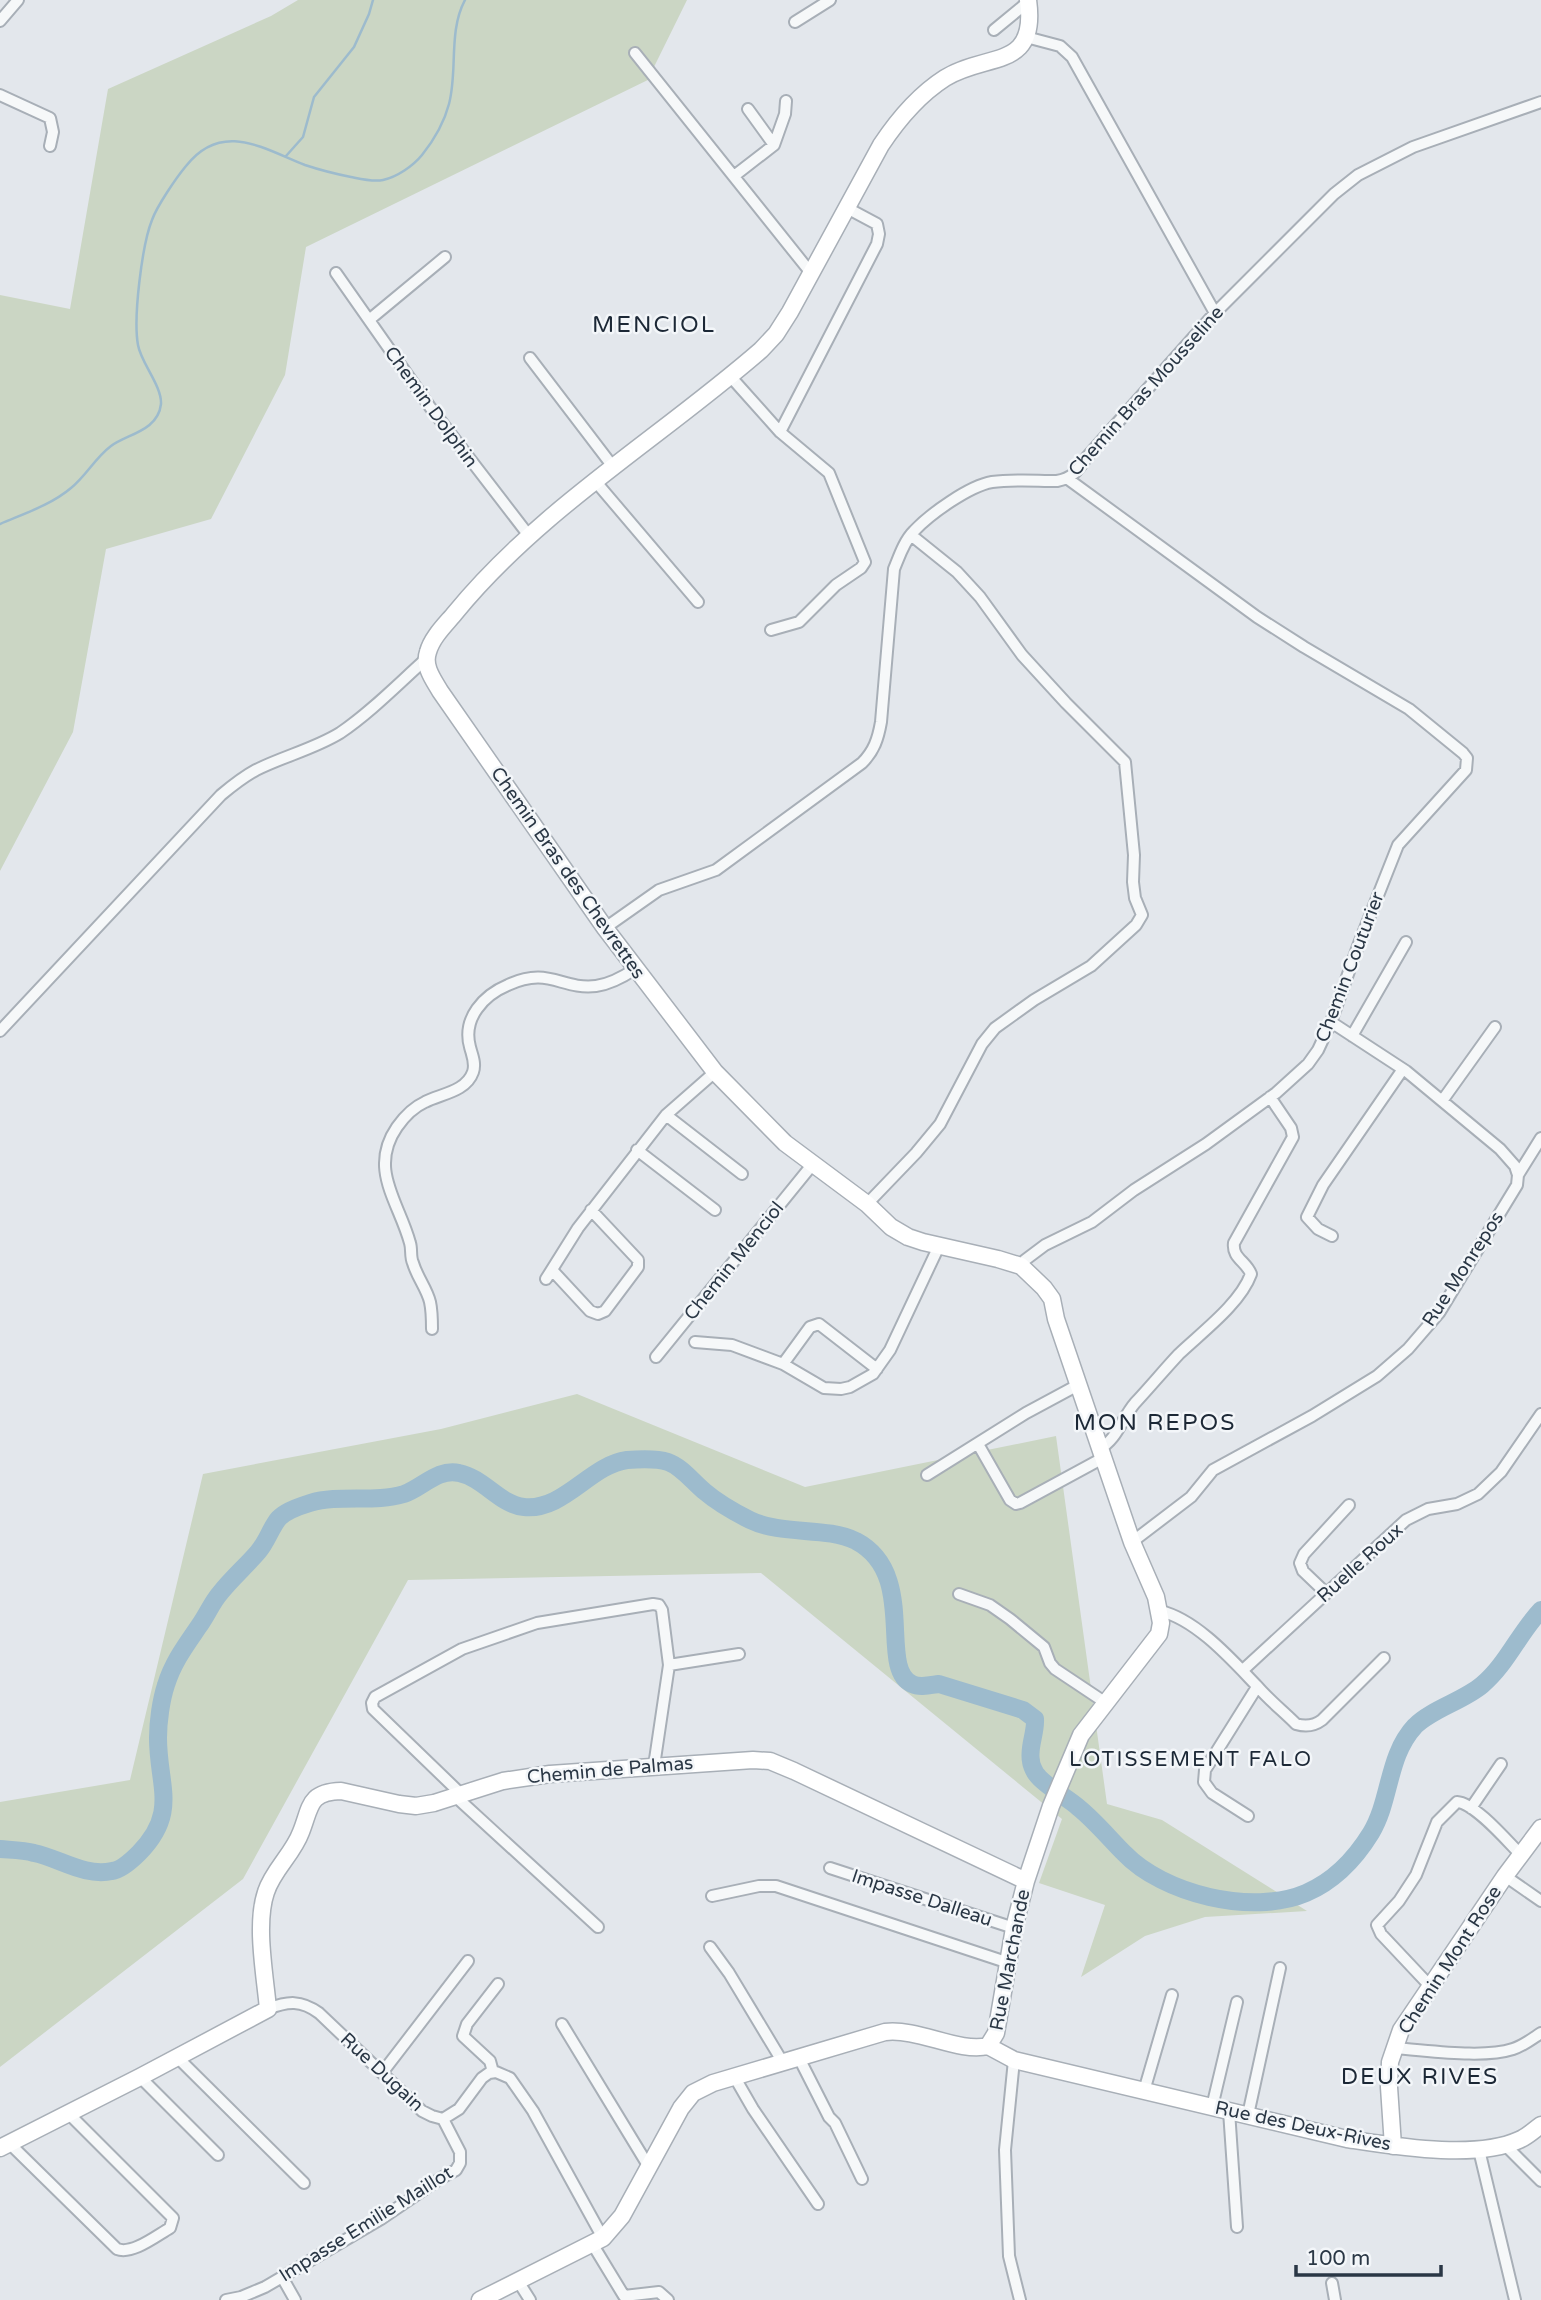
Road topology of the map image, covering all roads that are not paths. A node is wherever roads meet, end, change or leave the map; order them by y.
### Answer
1 (18, 0) edge
2 (830, 0) edge
3 (1028, 1) edge
4 (0, 21) edge
5 (795, 22) dead end
6 (994, 30) dead end
7 (1026, 37) junction
8 (635, 53) dead end
9 (0, 95) edge
10 (786, 101) dead end
11 (1541, 102) edge
12 (748, 109) dead end
13 (774, 145) junction
14 (50, 146) dead end
15 (734, 176) junction
16 (847, 208) junction
17 (445, 257) dead end
18 (811, 273) junction
19 (336, 274) dead end
20 (1215, 313) junction
21 (369, 320) junction
22 (530, 358) dead end
23 (730, 376) junction
24 (780, 432) junction
25 (614, 468) junction
26 (1068, 479) junction
27 (596, 482) junction
28 (911, 535) junction
29 (530, 537) junction
30 (698, 602) dead end
31 (771, 629) dead end
32 (426, 659) junction
33 (605, 928) junction
34 (1406, 942) dead end
35 (635, 969) junction
36 (1332, 1022) junction
37 (1495, 1027) dead end
38 (0, 1031) edge
39 (1352, 1036) junction
40 (1403, 1069) junction
41 (715, 1072) junction
42 (1270, 1097) junction
43 (1442, 1101) junction
44 (666, 1115) junction
45 (1541, 1138) edge
46 (637, 1150) junction
47 (812, 1165) junction
48 (742, 1174) dead end
49 (1518, 1174) junction
50 (867, 1204) junction
51 (591, 1210) junction
52 (715, 1210) dead end
53 (1332, 1236) dead end
54 (939, 1246) junction
55 (1021, 1266) junction
56 (432, 1329) dead end
57 (695, 1342) dead end
58 (656, 1357) dead end
59 (783, 1364) junction
60 (877, 1369) junction
61 (1078, 1385) junction
62 (1541, 1414) edge
63 (978, 1444) junction
64 (1101, 1454) junction
65 (928, 1475) dead end
66 (1349, 1506) dead end
67 (1132, 1542) junction
68 (1326, 1593) junction
69 (959, 1594) dead end
70 (1160, 1611) junction
71 (739, 1654) dead end
72 (1384, 1658) dead end
73 (669, 1665) junction
74 (1243, 1670) junction
75 (1258, 1687) junction
76 (1106, 1703) junction
77 (1501, 1764) dead end
78 (654, 1766) junction
79 (458, 1795) junction
80 (1471, 1808) junction
81 (1248, 1816) dead end
82 (1541, 1828) edge
83 (1521, 1855) junction
84 (830, 1868) dead end
85 (1505, 1877) junction
86 (1026, 1881) junction
87 (712, 1896) dead end
88 (1541, 1901) edge
89 (598, 1927) dead end
90 (1014, 1928) junction
91 (710, 1947) dead end
92 (468, 1961) dead end
93 (1009, 1963) junction
94 (1280, 1968) dead end
95 (498, 1984) dead end
96 (1430, 1986) junction
97 (1172, 1995) dead end
98 (1237, 2002) dead end
99 (268, 2009) junction
100 (562, 2024) dead end
101 (1541, 2032) edge
102 (988, 2046) junction
103 (1393, 2048) junction
104 (177, 2057) junction
105 (799, 2058) junction
106 (1014, 2060) junction
107 (781, 2063) junction
108 (494, 2072) junction
109 (382, 2073) junction
110 (734, 2076) junction
111 (140, 2077) junction
112 (1143, 2091) junction
113 (1212, 2106) junction
114 (1228, 2111) junction
115 (68, 2113) junction
116 (1248, 2115) junction
117 (443, 2119) junction
118 (1541, 2125) edge
119 (4, 2145) edge
120 (1505, 2145) junction
121 (1393, 2146) junction
122 (1479, 2150) junction
123 (218, 2155) dead end
124 (649, 2167) junction
125 (862, 2179) dead end
126 (1541, 2181) edge
127 (304, 2183) dead end
128 (818, 2204) dead end
129 (1237, 2227) dead end
130 (598, 2241) junction
131 (282, 2277) junction
132 (517, 2281) junction
133 (1332, 2283) dead end
134 (226, 2300) edge
135 (295, 2300) edge
136 (480, 2300) edge
137 (530, 2300) edge
138 (668, 2300) edge
139 (1020, 2300) edge
140 (1335, 2300) edge
141 (1515, 2300) edge

1 - 4 street
2 - 5 street
3 - 6 street
3 - 7 main road
7 - 16 main road
7 - 20 street
8 - 15 street
9 - 14 street
10 - 13 street
11 - 20 street, Chemin Bras Mousseline
12 - 13 street
13 - 15 street
15 - 18 street
16 - 18 main road
16 - 24 street
17 - 21 street
18 - 23 main road
19 - 21 street, Chemin Dolphin
20 - 26 street, Chemin Bras Mousseline
21 - 29 street, Chemin Dolphin
22 - 25 street
23 - 24 street
23 - 25 main road
24 - 31 street
25 - 27 main road
26 - 28 street, Chemin Bras Mousseline
26 - 36 street, Chemin Couturier
27 - 29 main road
27 - 30 street
28 - 33 street, Chemin Bras Mousseline
28 - 50 street
29 - 32 main road
32 - 33 main road, Chemin Bras des Chevrettes
32 - 38 street
33 - 35 main road, Chemin Bras des Chevrettes
34 - 39 street
35 - 41 main road, Chemin Bras des Chevrettes
35 - 56 street
36 - 39 street
36 - 42 street, Chemin Couturier
37 - 43 street
39 - 40 street
40 - 43 street
40 - 53 street
41 - 44 street
41 - 47 main road, Chemin Bras des Chevrettes
42 - 55 street, Chemin Couturier
42 - 64 street
43 - 49 street
44 - 46 street
44 - 48 street
45 - 49 street, Rue Monrepos
46 - 51 street
46 - 52 street
47 - 50 main road, Chemin Bras des Chevrettes
47 - 58 street, Chemin Menciol
49 - 67 street, Rue Monrepos
50 - 54 main road, Chemin Bras des Chevrettes
51 - 51 street
54 - 55 main road, Chemin Bras des Chevrettes
54 - 60 street, Chemin Menciol
55 - 61 main road, Chemin Bras des Chevrettes
57 - 59 street, Chemin Menciol
59 - 60 street, Chemin Menciol
59 - 60 street
61 - 63 street
61 - 64 main road, Chemin Bras des Chevrettes
62 - 68 street, Ruelle Roux
63 - 64 street
63 - 65 street
64 - 67 main road, Chemin Bras des Chevrettes
66 - 68 street
67 - 70 main road, Chemin Bras des Chevrettes
68 - 74 street, Ruelle Roux
69 - 76 street
70 - 74 street
70 - 76 main road
71 - 73 street
72 - 75 street
73 - 78 street
73 - 79 street
74 - 75 street
75 - 81 street
76 - 86 main road, Rue Marchande
77 - 80 street
78 - 79 main road, Chemin de Palmas
78 - 86 main road, Chemin de Palmas
79 - 89 street
79 - 99 main road, Chemin de Palmas
80 - 83 street
80 - 96 street
82 - 83 main road, Chemin Mont Rose
83 - 85 main road, Chemin Mont Rose
84 - 90 street, Impasse Dalleau
85 - 88 street
85 - 96 main road, Chemin Mont Rose
86 - 90 main road, Rue Marchande
87 - 93 street
90 - 93 main road, Rue Marchande
91 - 107 street
92 - 109 street
93 - 102 main road, Rue Marchande
94 - 116 street
95 - 108 street
96 - 103 main road, Chemin Mont Rose
97 - 112 street
98 - 113 street
99 - 104 main road
99 - 109 street, Rue Dugain
100 - 124 street
101 - 103 street
102 - 105 main road, Rue Marchande
102 - 106 main road, Rue des Deux-Rives
103 - 121 main road, Chemin Mont Rose
104 - 111 main road
104 - 127 street
105 - 107 main road, Rue Marchande
105 - 125 street
106 - 112 main road, Rue des Deux-Rives
106 - 139 street
107 - 110 main road, Rue Marchande
108 - 117 street, Rue Dugain
108 - 130 street
109 - 117 street, Rue Dugain
110 - 124 main road, Rue Marchande
110 - 128 street
111 - 115 main road
111 - 123 street
112 - 113 main road, Rue des Deux-Rives
113 - 114 main road, Rue des Deux-Rives
114 - 116 main road, Rue des Deux-Rives
114 - 129 street
115 - 119 main road
115 - 119 street
116 - 121 main road, Rue des Deux-Rives
117 - 131 street, Impasse Emilie Maillot
118 - 120 main road, Rue des Deux-Rives
120 - 122 main road, Rue des Deux-Rives
120 - 126 street
121 - 122 main road, Rue des Deux-Rives
122 - 141 street
124 - 130 main road, Rue Marchande
130 - 132 main road, Rue Marchande
130 - 138 street
131 - 134 street, Impasse Emilie Maillot
131 - 135 street
132 - 136 main road, Rue Marchande
132 - 137 street
133 - 140 street

